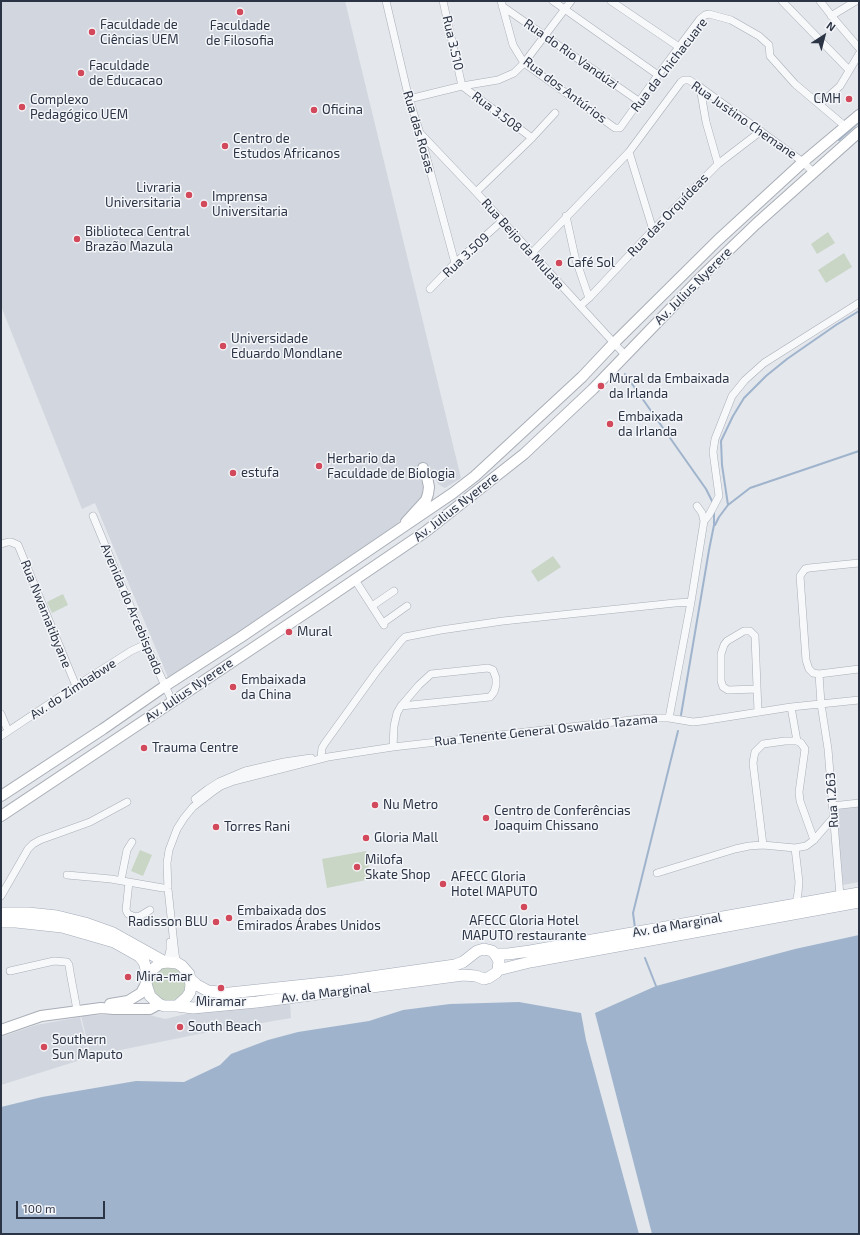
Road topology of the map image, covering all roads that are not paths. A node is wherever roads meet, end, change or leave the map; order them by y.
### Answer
1 (386, 1) edge
2 (443, 1) edge
3 (553, 1) edge
4 (571, 1) edge
5 (611, 1) edge
6 (782, 1) edge
7 (820, 1) edge
8 (856, 1) edge
9 (501, 3) edge
10 (565, 9) junction
11 (832, 16) junction
12 (545, 36) junction
13 (679, 47) junction
14 (859, 48) edge
15 (859, 54) edge
16 (524, 63) junction
17 (849, 70) junction
18 (658, 75) junction
19 (462, 86) junction
20 (700, 87) junction
21 (409, 99) junction
22 (640, 102) junction
23 (820, 104) junction
24 (555, 113) dead end
25 (859, 115) edge
26 (846, 127) junction
27 (620, 128) joint
28 (761, 131) junction
29 (859, 132) edge
30 (420, 133) junction
31 (532, 138) junction
32 (629, 152) junction
33 (803, 162) junction
34 (718, 164) junction
35 (814, 173) junction
36 (476, 192) junction
37 (566, 216) junction
38 (502, 221) junction
39 (652, 230) junction
40 (531, 254) junction
41 (455, 263) junction
42 (430, 289) dead end
43 (589, 298) junction
44 (859, 303) edge
45 (580, 306) junction
46 (614, 343) junction
47 (624, 356) junction
48 (423, 468) dead end
49 (697, 506) dead end
50 (93, 516) dead end
51 (704, 521) junction
52 (402, 529) junction
53 (1, 544) edge
54 (859, 563) edge
55 (355, 580) junction
56 (394, 591) dead end
57 (691, 602) junction
58 (675, 603) junction
59 (372, 606) junction
60 (407, 606) dead end
61 (689, 612) junction
62 (146, 644) junction
63 (859, 669) edge
64 (818, 674) junction
65 (76, 686) junction
66 (165, 686) junction
67 (757, 689) junction
68 (859, 700) edge
69 (172, 701) junction
70 (821, 704) junction
71 (401, 706) junction
72 (791, 707) junction
73 (758, 712) junction
74 (1, 714) edge
75 (669, 718) junction
76 (8, 732) junction
77 (1, 736) edge
78 (797, 741) junction
79 (393, 747) junction
80 (324, 757) junction
81 (1, 796) edge
82 (127, 802) dead end
83 (859, 803) edge
84 (832, 806) junction
85 (1, 816) edge
86 (833, 818) junction
87 (814, 840) junction
88 (132, 842) dead end
89 (763, 845) junction
90 (795, 848) junction
91 (657, 873) dead end
92 (67, 875) dead end
93 (125, 881) junction
94 (163, 888) junction
95 (859, 893) edge
96 (1, 896) edge
97 (840, 896) junction
98 (859, 902) edge
99 (796, 904) junction
100 (150, 910) dead end
101 (1, 913) edge
102 (1, 922) edge
103 (474, 954) junction
104 (495, 954) junction
105 (170, 962) junction
106 (498, 970) junction
107 (10, 971) dead end
108 (476, 976) junction
109 (190, 979) junction
110 (147, 980) junction
111 (158, 1004) junction
112 (177, 1006) junction
113 (101, 1008) junction
114 (77, 1010) junction
115 (1, 1030) edge

1 - 21 street, Rua das Rosas
2 - 19 street, Rua 3.510
3 - 10 street
4 - 10 street
5 - 13 street
6 - 17 street
7 - 11 street
8 - 11 street
9 - 12 street, Rua do Rio Vandúzi
9 - 16 street, Rua dos Antúrios
10 - 12 street
10 - 18 street
11 - 14 street
12 - 16 street
12 - 22 street, Rua do Rio Vandúzi
13 - 18 street, Rua da Chichacuare
13 - 23 street, Rua da Chichacuare
15 - 17 street
16 - 19 street
16 - 27 street, Rua dos Antúrios
17 - 23 street
18 - 22 street, Rua da Chichacuare
19 - 21 street
19 - 31 street, Rua 3.508
20 - 28 street, Rua Justino Chemane
20 - 32 street, Rua Justino Chemane
20 - 34 street
21 - 30 street, Rua das Rosas
22 - 27 street, Rua da Chichacuare
23 - 26 street, Rua da Chichacuare
24 - 31 street
25 - 26 main road, Av. Julius Nyerere
26 - 33 main road, Av. Julius Nyerere
28 - 33 street, Rua Justino Chemane
28 - 34 street, Rua das Orquídeas
29 - 35 main road, Av. Julius Nyerere
30 - 36 street, Rua Beijo da Mulata
30 - 41 street, Rua das Rosas
31 - 36 street
32 - 37 street, Rua Justino Chemane
32 - 39 street
33 - 35 street, Rua Justino Chemane
33 - 46 main road, Av. Julius Nyerere
34 - 39 street, Rua das Orquídeas
35 - 47 main road, Av. Julius Nyerere
36 - 38 street, Rua Beijo da Mulata
37 - 40 street, Rua Justino Chemane
37 - 43 street
38 - 40 street, Rua Beijo da Mulata
38 - 41 street, Rua 3.509
39 - 43 street, Rua das Orquídeas
40 - 45 street, Rua Beijo da Mulata
41 - 42 street, Rua 3.509
43 - 45 street, Rua das Orquídeas
44 - 51 street
45 - 46 street, Rua Beijo da Mulata
46 - 47 street, Rua Beijo da Mulata
46 - 52 main road, Av. Julius Nyerere
47 - 55 main road, Av. Julius Nyerere
48 - 52 main road
49 - 51 street
50 - 62 street, Avenida do Arcebispado
51 - 57 street
52 - 66 main road, Av. Julius Nyerere
53 - 65 street, Rua Nwamatibyane
54 - 64 street
55 - 59 street
55 - 69 main road, Av. Julius Nyerere
56 - 59 street
57 - 58 street
57 - 61 street
58 - 61 street
58 - 80 street
59 - 60 street
61 - 75 street
62 - 65 street, Av. do Zimbabwe
62 - 66 street, Avenida do Arcebispado
63 - 64 street
64 - 70 street, Rua 1.263
65 - 76 street, Av. do Zimbabwe
66 - 69 street, Avenida do Arcebispado
66 - 81 main road, Av. Julius Nyerere
67 - 67 street
67 - 73 street
68 - 70 street, Rua Tenente General Oswaldo Tazama
69 - 85 main road, Av. Julius Nyerere
70 - 72 street, Rua Tenente General Oswaldo Tazama
70 - 84 street, Rua 1.263
71 - 71 street
71 - 79 street
72 - 73 street, Rua Tenente General Oswaldo Tazama
72 - 78 street
73 - 75 street, Rua Tenente General Oswaldo Tazama
74 - 76 street
75 - 79 street, Rua Tenente General Oswaldo Tazama
76 - 77 street, Av. do Zimbabwe
78 - 87 street
78 - 89 street
79 - 80 street, Rua Tenente General Oswaldo Tazama
80 - 94 street, Rua Tenente General Oswaldo Tazama
80 - 105 street, Rua Tenente General Oswaldo Tazama
82 - 96 street
83 - 84 street
84 - 86 street, Rua 1.263
86 - 87 street
86 - 97 street, Rua 1.263
87 - 90 street
88 - 93 street
89 - 90 street
89 - 91 street
90 - 99 street
92 - 93 street
93 - 94 street
93 - 100 street
94 - 105 street, Rua Tenente General Oswaldo Tazama
95 - 97 main road, Av. da Marginal
97 - 99 main road, Av. da Marginal
98 - 106 main road, Av. da Marginal
99 - 104 main road, Av. da Marginal
101 - 105 main road
102 - 110 main road
103 - 104 main road, Av. da Marginal
103 - 108 main road
103 - 109 main road, Av. da Marginal
104 - 106 main road
105 - 109 main road, Av. da Marginal
105 - 110 main road
106 - 108 main road, Av. da Marginal
107 - 114 street
108 - 112 main road, Av. da Marginal
109 - 112 main road
110 - 111 main road
110 - 113 main road
111 - 112 main road, Av. da Marginal
111 - 113 main road, Av. da Marginal
113 - 114 main road, Av. da Marginal
114 - 115 main road, Av. da Marginal

